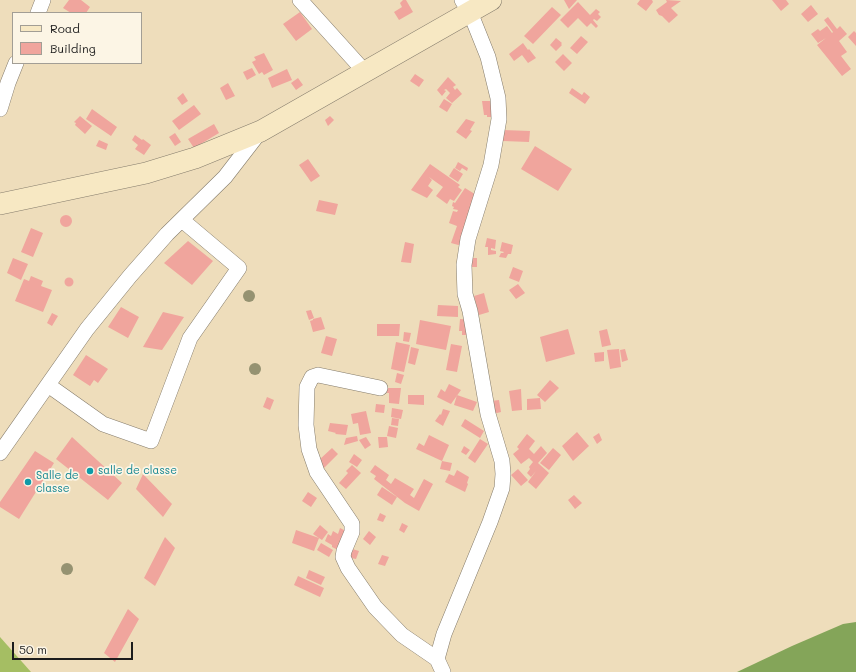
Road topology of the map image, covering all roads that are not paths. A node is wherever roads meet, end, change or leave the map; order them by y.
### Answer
1 (43, 0) edge
2 (300, 0) edge
3 (491, 0) edge
4 (466, 6) edge
5 (38, 12) edge
6 (16, 64) edge
7 (365, 72) junction
8 (0, 109) edge
9 (260, 131) junction
10 (0, 204) edge
11 (182, 220) junction
12 (48, 386) junction
13 (380, 388) dead end
14 (0, 453) edge
15 (440, 666) edge

1 - 5 street
2 - 7 street
3 - 4 street
4 - 7 street
4 - 15 street
6 - 8 street
7 - 9 street
9 - 10 street
9 - 11 street
11 - 12 street
11 - 12 street
12 - 14 street
13 - 15 street

